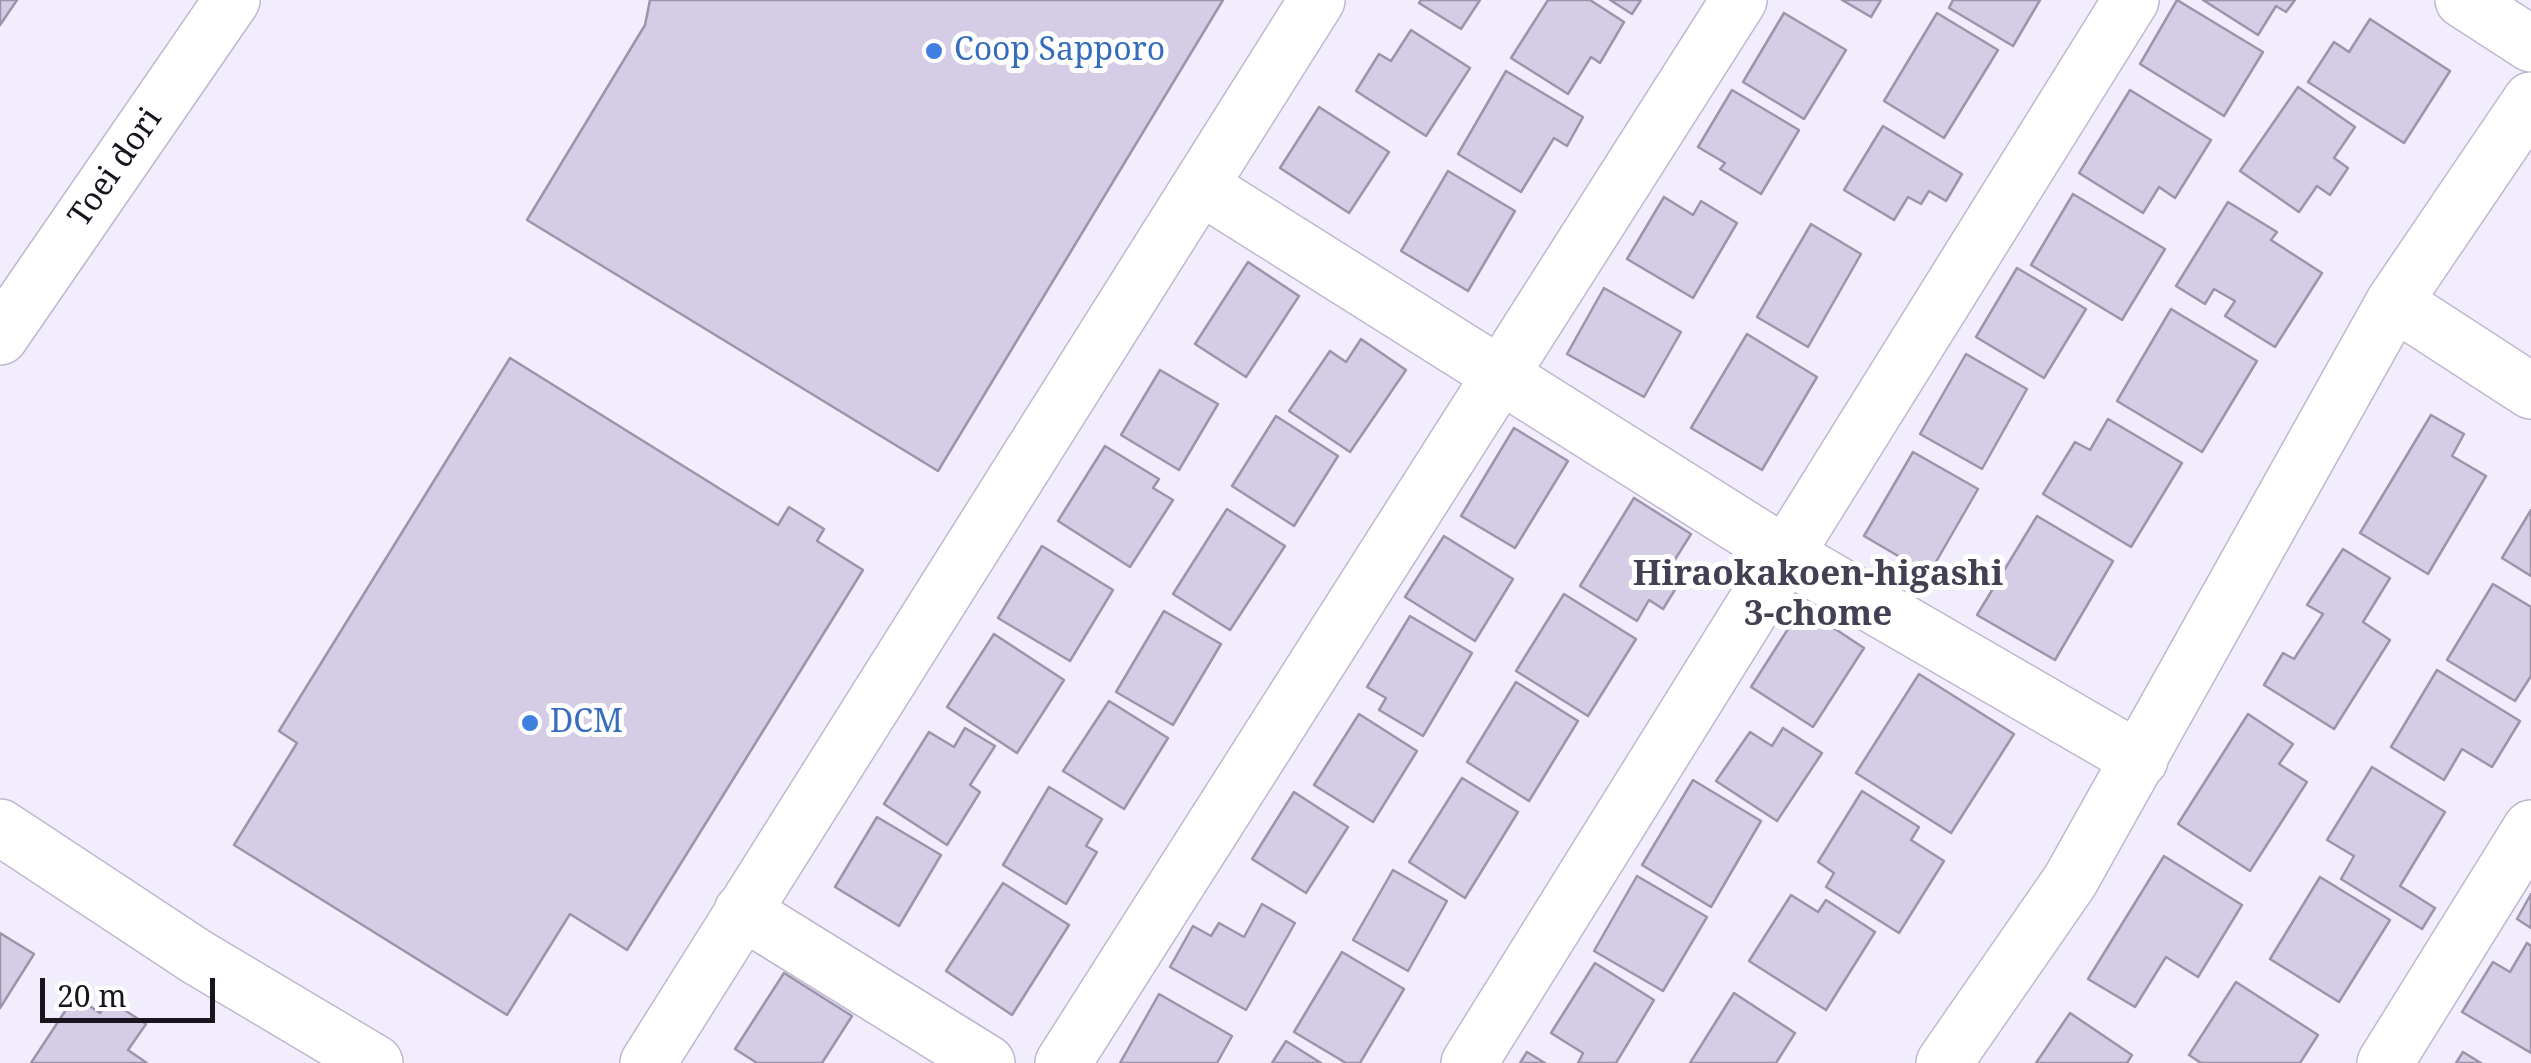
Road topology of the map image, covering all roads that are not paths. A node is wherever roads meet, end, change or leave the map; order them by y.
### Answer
1 (232, 0) edge
2 (1317, 0) edge
3 (1739, 0) edge
4 (2131, 0) edge
5 (2463, 0) edge
6 (2531, 44) edge
7 (2531, 100) edge
8 (1200, 186) junction
9 (2394, 302) junction
10 (0, 337) edge
11 (1501, 378) junction
12 (2531, 390) edge
13 (1788, 556) junction
14 (2140, 760) junction
15 (0, 827) edge
16 (2531, 828) edge
17 (742, 911) junction
18 (375, 1063) edge
19 (648, 1063) edge
20 (987, 1063) edge
21 (1063, 1063) edge
22 (1469, 1063) edge
23 (1944, 1063) edge
24 (2385, 1063) edge

1 - 10 street, Toei dori
2 - 8 street
3 - 11 street
4 - 13 street
5 - 6 street
7 - 9 street
8 - 11 street
8 - 17 street
9 - 12 street
9 - 14 street
11 - 13 street
11 - 21 street
13 - 14 street
13 - 22 street
14 - 23 street
15 - 18 street
16 - 24 street
17 - 19 street
17 - 20 street

